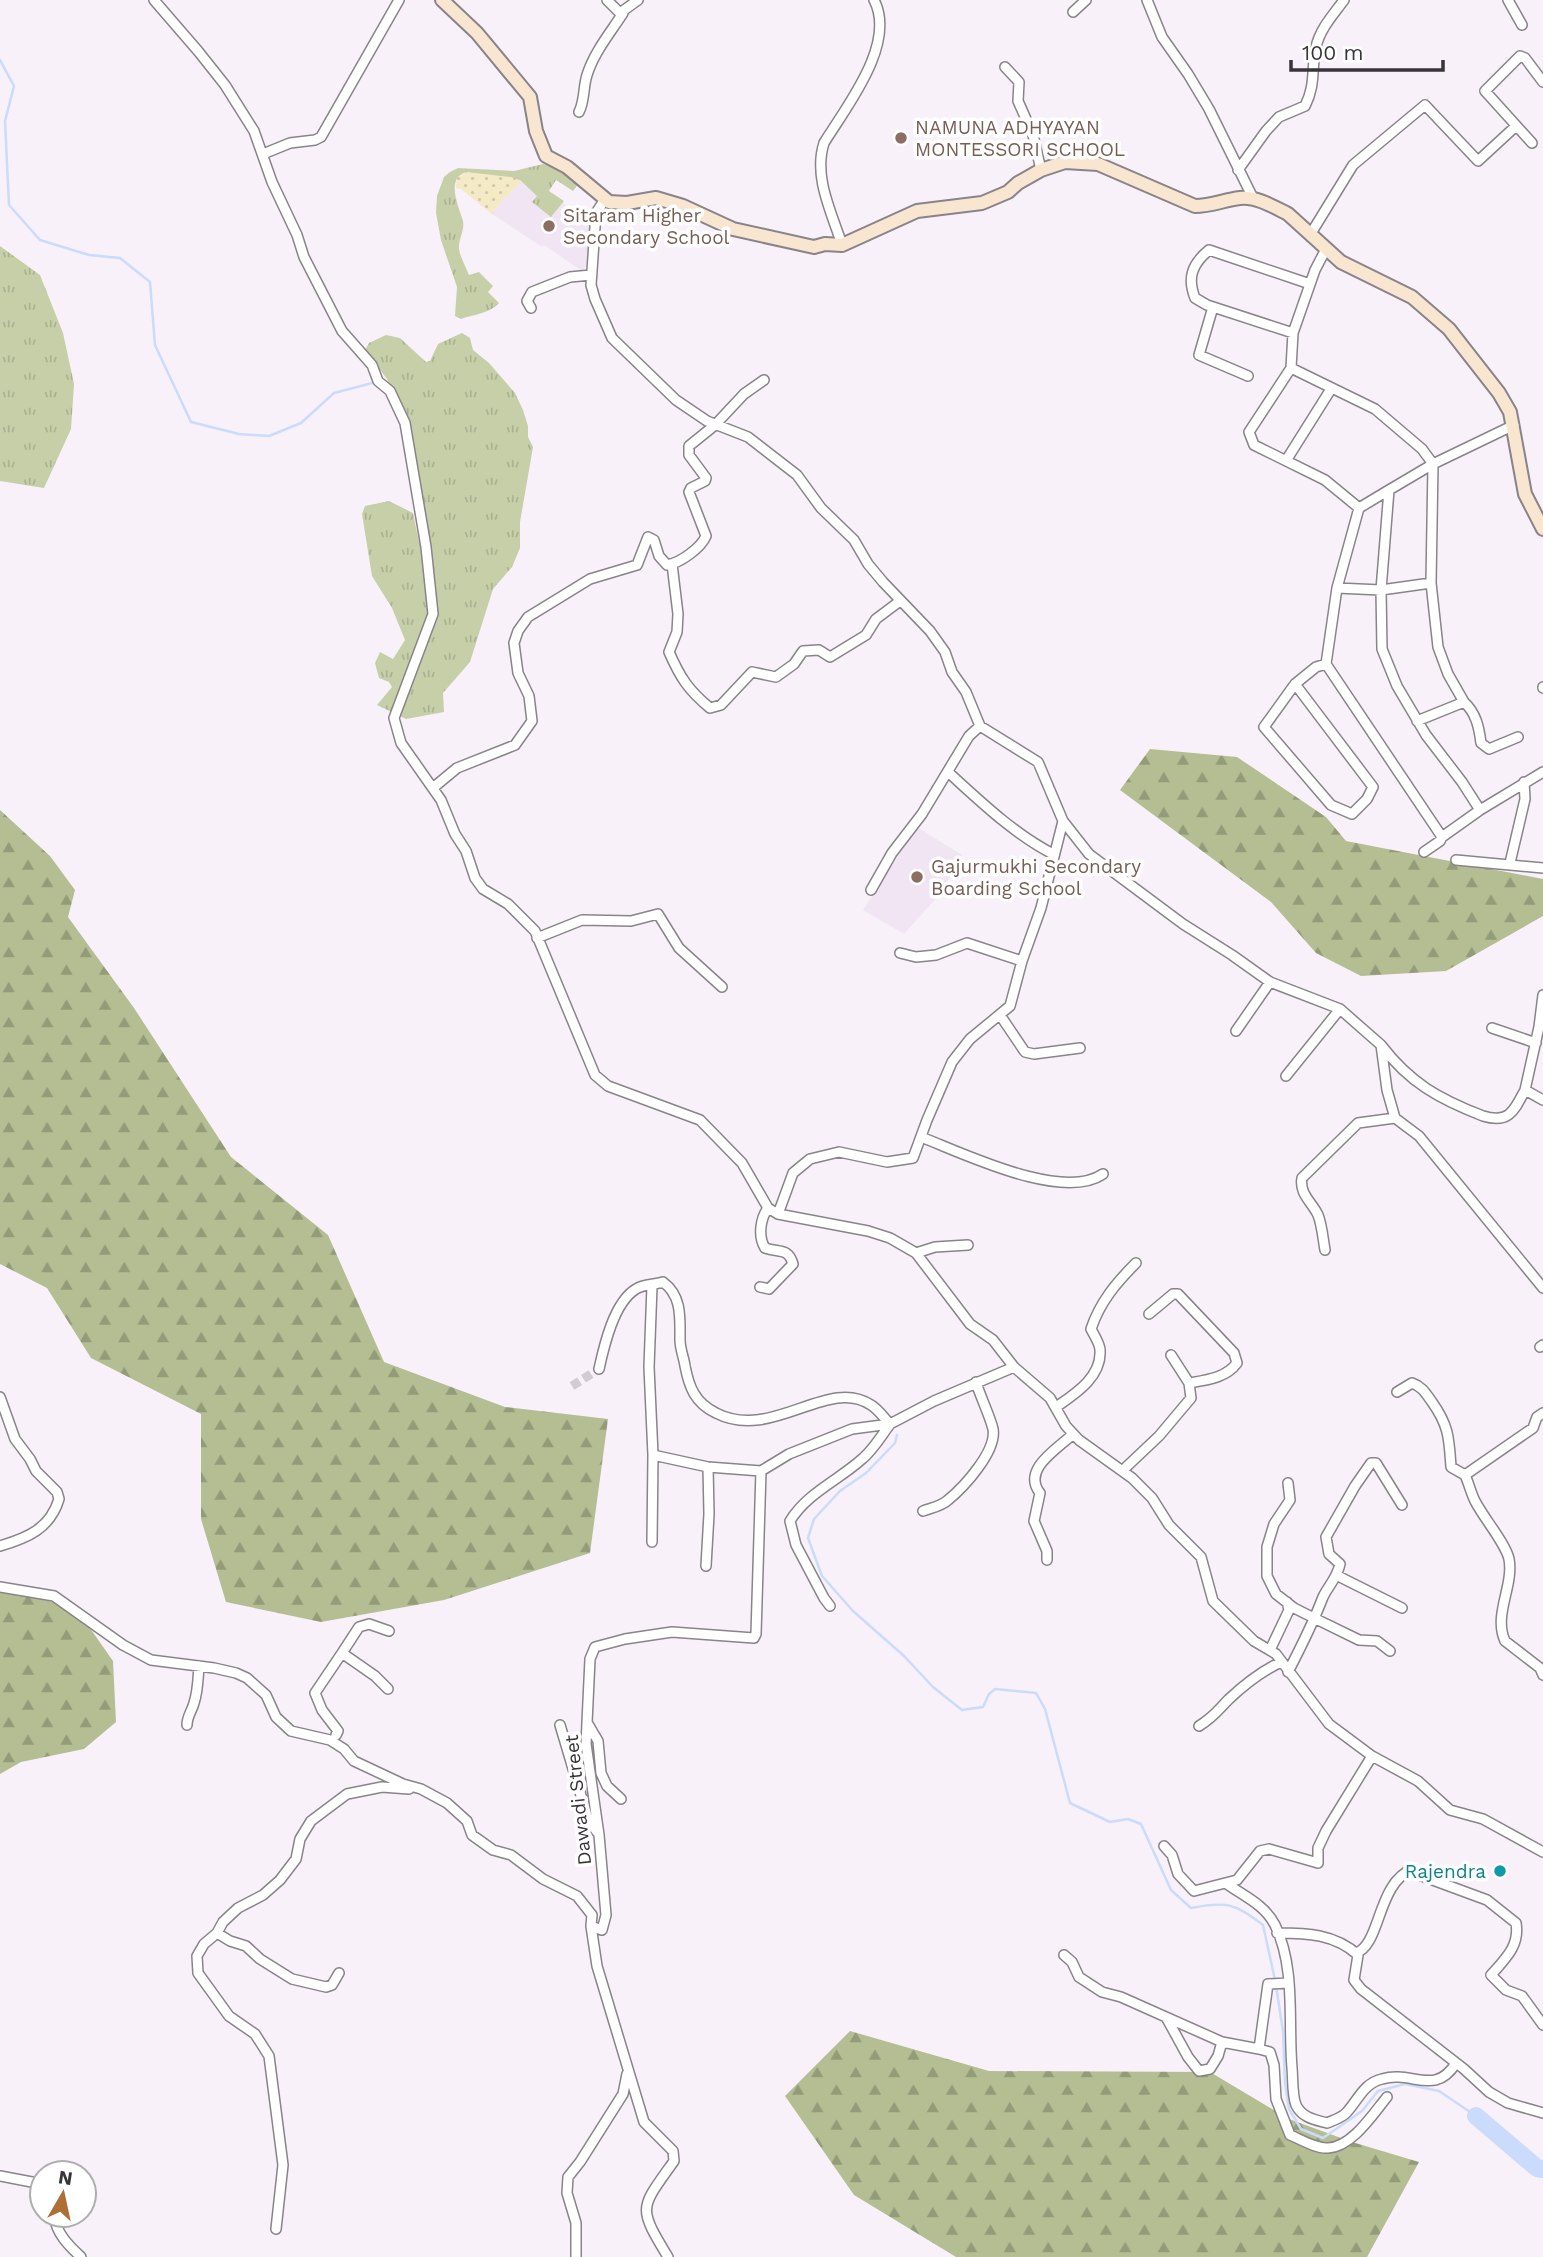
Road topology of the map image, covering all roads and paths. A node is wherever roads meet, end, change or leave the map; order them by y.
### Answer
1 (154, 0) edge
2 (399, 0) edge
3 (442, 0) edge
4 (607, 0) edge
5 (638, 0) edge
6 (874, 0) edge
7 (1086, 0) edge
8 (1147, 0) edge
9 (1344, 0) edge
10 (1508, 0) edge
11 (1073, 12) dead end
12 (623, 13) junction
13 (1522, 25) dead end
14 (1005, 67) dead end
15 (1543, 82) edge
16 (579, 112) dead end
17 (1516, 126) junction
18 (1532, 143) dead end
19 (263, 154) junction
20 (1041, 170) junction
21 (1238, 170) junction
22 (1253, 198) junction
23 (605, 199) junction
24 (1310, 235) junction
25 (842, 245) junction
26 (1325, 249) junction
27 (591, 275) junction
28 (1310, 284) junction
29 (531, 307) dead end
30 (1213, 307) junction
31 (1293, 333) junction
32 (1291, 368) junction
33 (1248, 376) dead end
34 (764, 380) dead end
35 (1331, 389) junction
36 (715, 425) junction
37 (1514, 425) junction
38 (1287, 459) junction
39 (1433, 464) junction
40 (1389, 490) junction
41 (1359, 508) junction
42 (1543, 529) edge
43 (672, 564) junction
44 (1432, 583) junction
45 (1337, 588) junction
46 (1381, 590) junction
47 (900, 601) junction
48 (1326, 664) junction
49 (1295, 684) junction
50 (1464, 702) junction
51 (1418, 721) junction
52 (980, 726) junction
53 (1518, 737) dead end
54 (948, 772) junction
55 (1543, 772) edge
56 (1524, 782) junction
57 (434, 787) junction
58 (1480, 810) junction
59 (1063, 821) junction
60 (1442, 837) junction
61 (1424, 852) dead end
62 (1053, 854) junction
63 (1457, 860) dead end
64 (1510, 863) junction
65 (1543, 868) edge
66 (871, 890) dead end
67 (537, 938) junction
68 (900, 953) dead end
69 (1023, 961) junction
70 (1270, 982) junction
71 (722, 987) dead end
72 (1543, 995) edge
73 (1340, 1009) junction
74 (1000, 1015) junction
75 (1492, 1028) dead end
76 (1236, 1031) dead end
77 (1536, 1043) junction
78 (1381, 1045) junction
79 (1080, 1048) dead end
80 (1286, 1076) dead end
81 (1525, 1090) junction
82 (1543, 1100) edge
83 (1395, 1118) junction
84 (921, 1137) junction
85 (1102, 1174) dead end
86 (768, 1208) junction
87 (778, 1214) junction
88 (968, 1245) dead end
89 (1325, 1250) dead end
90 (916, 1253) junction
91 (1136, 1263) dead end
92 (652, 1286) junction
93 (760, 1287) dead end
94 (1543, 1288) edge
95 (1149, 1314) dead end
96 (1171, 1355) dead end
97 (1014, 1367) junction
98 (599, 1369) tunnel mouth
99 (976, 1382) junction
100 (1189, 1383) junction
101 (1397, 1392) dead end
102 (0, 1397) edge
103 (1056, 1407) junction
104 (1543, 1413) edge
105 (890, 1424) junction
106 (1073, 1434) junction
107 (653, 1455) junction
108 (708, 1466) junction
109 (761, 1471) junction
110 (1122, 1471) junction
111 (1465, 1475) junction
112 (1288, 1483) dead end
113 (1402, 1505) dead end
114 (923, 1511) dead end
115 (652, 1542) dead end
116 (0, 1546) edge
117 (1047, 1560) dead end
118 (706, 1566) dead end
119 (1338, 1577) junction
120 (0, 1587) edge
121 (1287, 1602) junction
122 (830, 1605) dead end
123 (1402, 1608) dead end
124 (1315, 1619) junction
125 (389, 1631) dead end
126 (1270, 1650) junction
127 (1390, 1651) dead end
128 (342, 1653) junction
129 (1281, 1661) junction
130 (199, 1666) junction
131 (1287, 1672) junction
132 (1543, 1675) edge
133 (388, 1689) dead end
134 (588, 1724) junction
135 (187, 1725) dead end
136 (560, 1725) dead end
137 (1199, 1726) dead end
138 (336, 1735) dead end
139 (1372, 1756) junction
140 (421, 1789) junction
141 (621, 1799) dead end
142 (600, 1835) junction
143 (1164, 1846) dead end
144 (1543, 1852) edge
145 (1227, 1884) junction
146 (591, 1926) junction
147 (217, 1933) junction
148 (1277, 1933) junction
149 (1356, 1953) junction
150 (1064, 1955) dead end
151 (339, 1973) dead end
152 (1288, 1983) junction
153 (1165, 2015) junction
154 (1543, 2025) edge
155 (1222, 2042) junction
156 (1259, 2049) junction
157 (1457, 2063) junction
158 (628, 2072) junction
159 (1387, 2097) dead end
160 (1543, 2113) edge
161 (0, 2176) edge
162 (28, 2181) edge
163 (58, 2229) edge
164 (276, 2229) dead end
165 (81, 2257) edge
166 (576, 2257) edge
167 (668, 2257) edge

1 - 19 street
2 - 19 street
3 - 23 main road
4 - 12 street
5 - 12 street
6 - 25 street
7 - 11 street
8 - 21 street
9 - 21 street
10 - 13 street
12 - 16 street
14 - 20 street
15 - 17 street
17 - 18 street
17 - 24 street
19 - 57 street
20 - 22 main road
20 - 25 main road
21 - 22 street
22 - 24 main road
23 - 25 main road
23 - 27 street
24 - 26 main road
26 - 28 street
26 - 37 main road
27 - 29 street
27 - 36 street
28 - 30 street
28 - 31 street
30 - 31 street
30 - 33 street
31 - 32 street
32 - 35 street
32 - 38 street
34 - 36 street
35 - 38 street
35 - 39 street
36 - 43 street
36 - 47 street
37 - 39 street
37 - 42 main road
38 - 41 street
39 - 40 street
39 - 44 street
40 - 41 street
40 - 46 street
41 - 45 street
43 - 47 street
43 - 57 street
44 - 46 street
44 - 50 street
45 - 46 street
45 - 48 street
46 - 51 street
47 - 52 street
48 - 49 street
48 - 60 street
49 - 49 street
50 - 51 street
50 - 53 street
51 - 58 street
52 - 54 street
52 - 59 street
54 - 62 street
54 - 66 street
55 - 56 street
56 - 58 street
56 - 64 street
57 - 67 street
58 - 60 street
59 - 62 street
59 - 70 street
60 - 61 street
62 - 69 street
63 - 64 street
64 - 65 street
67 - 71 street
67 - 86 street
68 - 69 street
69 - 74 street
70 - 73 street
70 - 76 street
72 - 77 street
73 - 78 street
73 - 80 street
74 - 79 street
74 - 84 street
75 - 77 street
77 - 81 street
78 - 81 street
78 - 83 street
81 - 82 street
83 - 89 street
83 - 94 street
84 - 85 street
84 - 87 street
86 - 87 street
86 - 93 street
87 - 90 street
88 - 90 street
90 - 97 street
91 - 103 street
92 - 98 street
92 - 105 street
92 - 107 street
95 - 100 street
96 - 100 street
97 - 99 street
97 - 103 street
99 - 105 street
99 - 114 street
100 - 110 street
101 - 111 street
102 - 116 street
103 - 106 street
104 - 111 street
105 - 109 street
105 - 122 street
106 - 110 street
106 - 117 street
107 - 108 street
107 - 115 street
108 - 109 street
108 - 118 street
109 - 134 street, Dawadi Street
110 - 126 street
111 - 132 street
112 - 121 street
113 - 119 street
119 - 123 street
119 - 124 street
120 - 130 street
121 - 124 street
121 - 126 street
124 - 127 street
124 - 131 street
125 - 128 street
126 - 129 street
128 - 133 street
128 - 138 street
129 - 131 street
129 - 137 street
130 - 135 street
130 - 140 street
131 - 139 street
134 - 141 street
134 - 142 street, Dawadi Street
136 - 142 street
139 - 144 street
139 - 145 street
140 - 146 street
140 - 147 street
142 - 146 street, Dawadi Street
143 - 145 street
145 - 148 street
146 - 158 street
147 - 151 street
147 - 164 street
148 - 149 street
148 - 152 street
149 - 154 street
149 - 157 street
150 - 153 street
152 - 156 street
152 - 157 street
153 - 155 street
153 - 155 street
155 - 156 street
156 - 159 street
157 - 160 street
158 - 166 street
158 - 167 street
161 - 162 street
163 - 165 street

